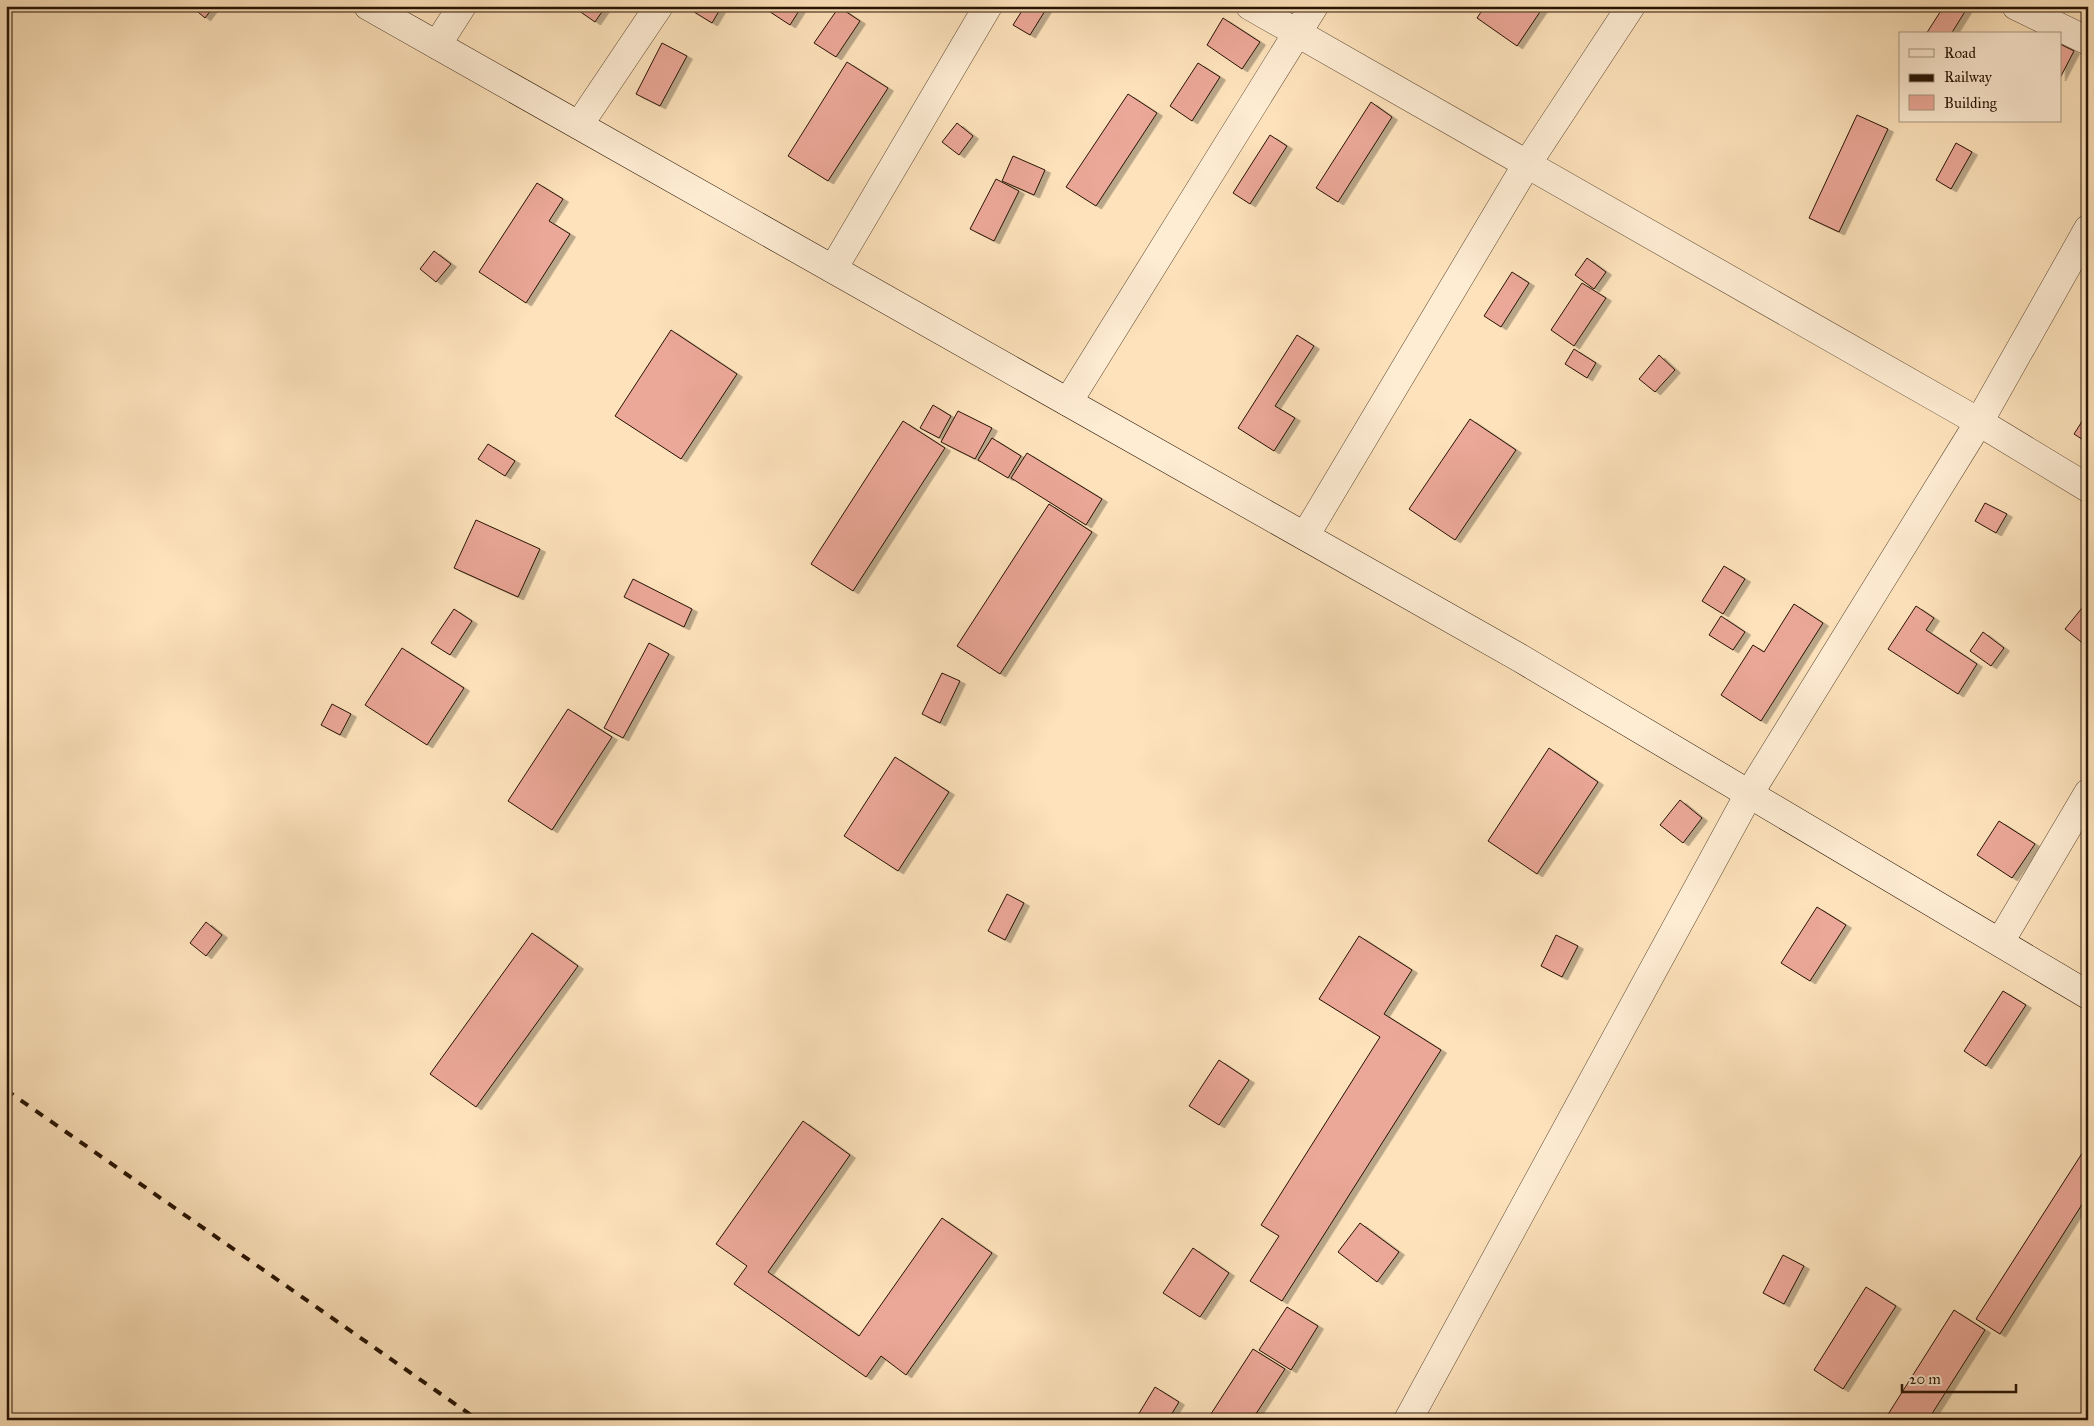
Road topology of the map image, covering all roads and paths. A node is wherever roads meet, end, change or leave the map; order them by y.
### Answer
1 (368, 6) edge
2 (462, 6) edge
3 (659, 6) edge
4 (988, 6) edge
5 (1250, 6) edge
6 (1314, 6) edge
7 (1630, 6) edge
8 (2016, 6) edge
9 (1297, 33) junction
10 (2088, 41) edge
11 (437, 45) junction
12 (579, 126) junction
13 (1527, 164) junction
14 (2088, 229) edge
15 (833, 269) junction
16 (1068, 402) junction
17 (1979, 422) junction
18 (2088, 488) edge
19 (1305, 536) junction
20 (2088, 793) edge
21 (1749, 794) junction
22 (2000, 942) junction
23 (2088, 994) edge
24 (1408, 1420) edge

1 - 11 street
2 - 11 street
3 - 12 street
4 - 15 street
5 - 9 street
6 - 9 street
7 - 13 street
8 - 10 street
9 - 13 street
9 - 16 street
11 - 12 street
12 - 15 street
13 - 17 street
13 - 19 street
14 - 17 street
15 - 16 street
16 - 19 street
17 - 18 street
17 - 21 street
19 - 21 street
20 - 22 street
21 - 22 street
21 - 24 street
22 - 23 street

